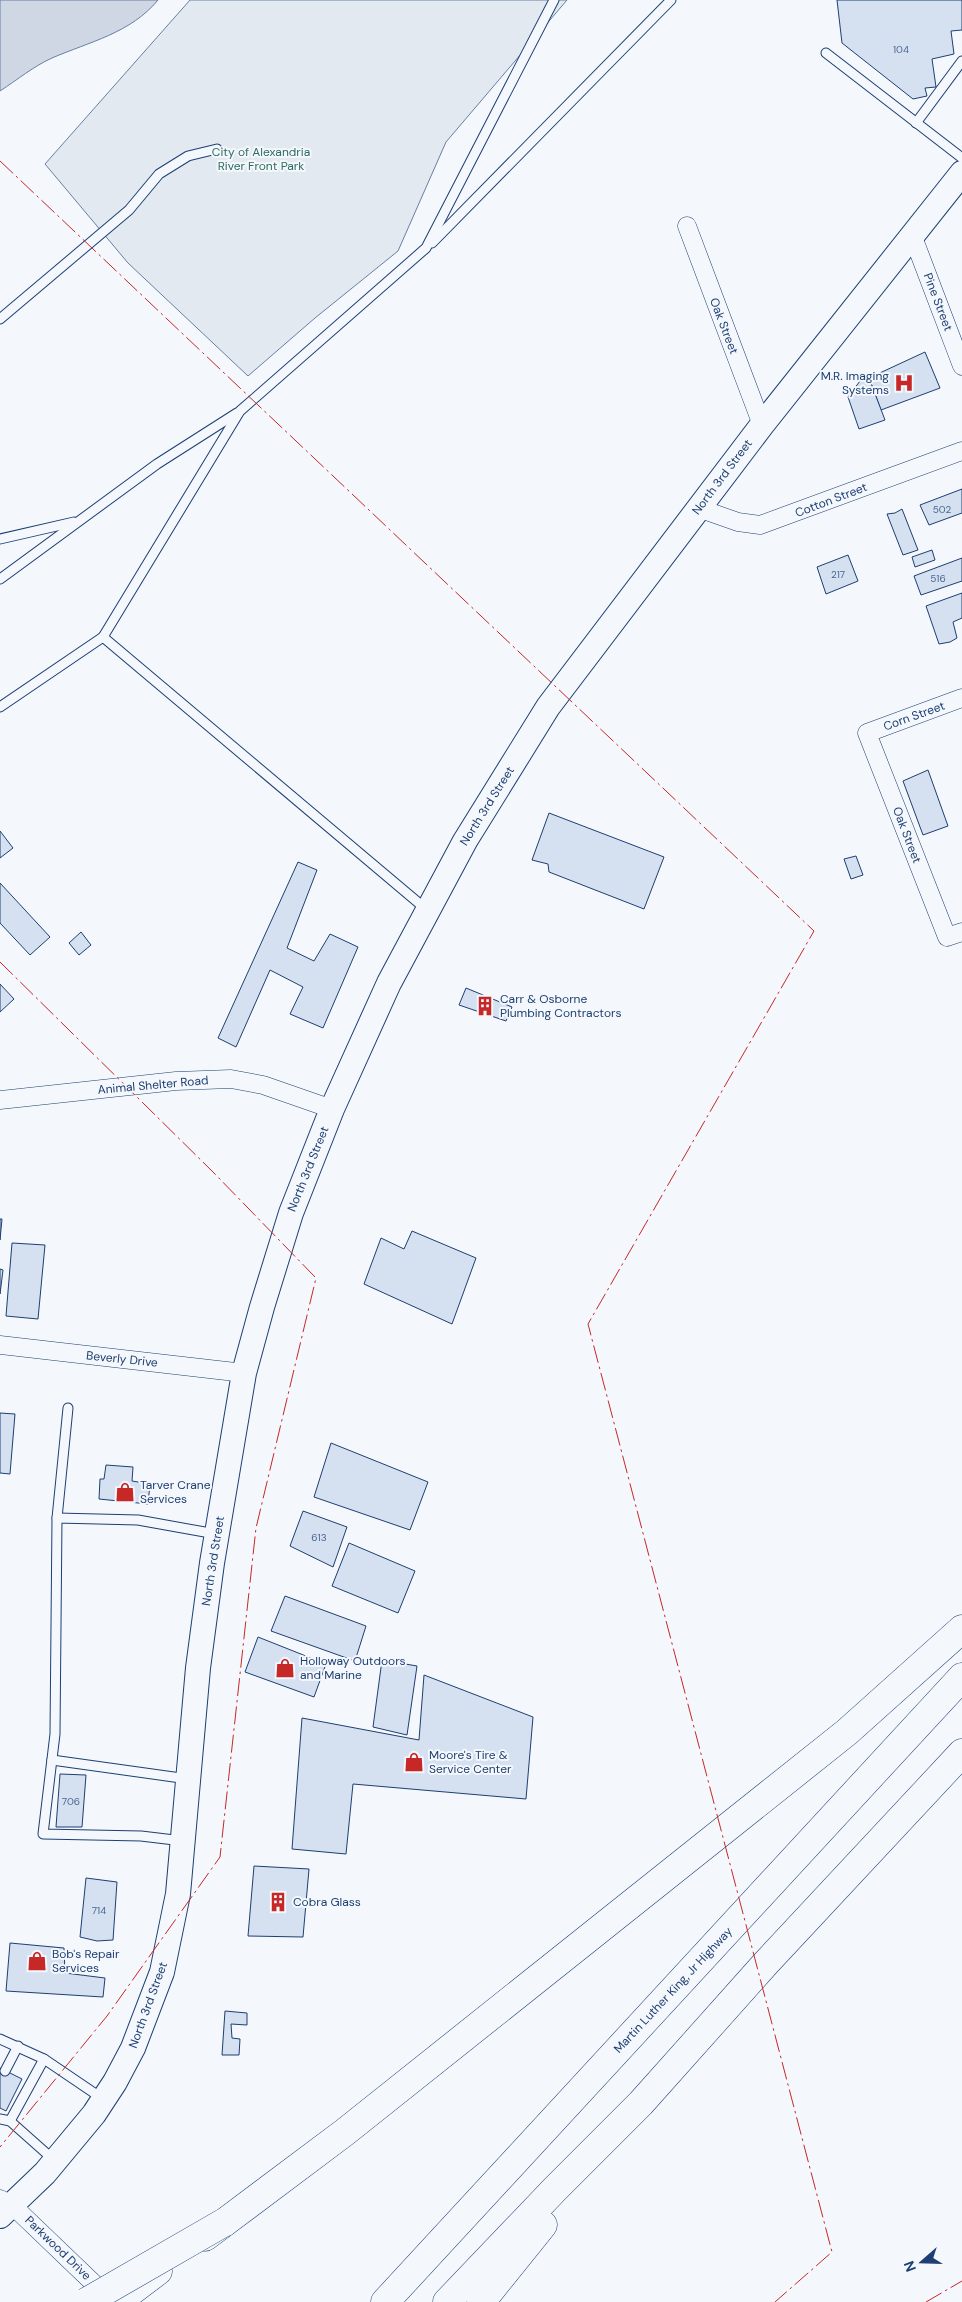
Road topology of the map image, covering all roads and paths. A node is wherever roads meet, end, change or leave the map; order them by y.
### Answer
1 (554, 0) edge
2 (671, 0) edge
3 (826, 53) dead end
4 (962, 62) edge
5 (916, 123) junction
6 (217, 149) dead end
7 (962, 158) edge
8 (962, 173) edge
9 (687, 226) dead end
10 (913, 237) junction
11 (426, 248) junction
12 (0, 319) edge
13 (962, 366) edge
14 (240, 411) junction
15 (762, 425) junction
16 (962, 451) edge
17 (698, 508) junction
18 (79, 521) junction
19 (0, 539) edge
20 (0, 579) edge
21 (103, 637) junction
22 (962, 698) edge
23 (0, 707) edge
24 (867, 733) joint
25 (428, 910) junction
26 (954, 934) edge
27 (0, 1100) edge
28 (332, 1109) junction
29 (0, 1345) edge
30 (244, 1372) junction
31 (68, 1408) dead end
32 (57, 1518) junction
33 (217, 1534) junction
34 (962, 1629) edge
35 (962, 1678) edge
36 (962, 1753) edge
37 (52, 1760) junction
38 (188, 1779) junction
39 (183, 1841) junction
40 (0, 2039) edge
41 (18, 2046) junction
42 (44, 2059) junction
43 (5, 2071) dead end
44 (103, 2099) junction
45 (641, 2103) junction
46 (0, 2119) edge
47 (10, 2121) junction
48 (55, 2161) junction
49 (4, 2207) edge
50 (223, 2223) junction
51 (86, 2302) edge
52 (112, 2302) edge
53 (117, 2302) edge
54 (385, 2302) edge
55 (447, 2302) edge
56 (481, 2302) edge

1 - 11 lane
2 - 11 lane
3 - 5 lane
4 - 5 lane
5 - 7 lane
6 - 12 lane
8 - 10 main road, North 3rd Street
9 - 15 street, Oak Street
10 - 13 street, Pine Street
10 - 15 main road, North 3rd Street
11 - 14 lane
14 - 18 lane
14 - 21 lane
15 - 17 main road, North 3rd Street
16 - 17 street, Cotton Street
17 - 25 main road, North 3rd Street
18 - 19 lane
18 - 20 lane
21 - 23 lane
21 - 25 lane
22 - 24 street, Corn Street
24 - 26 street, Oak Street
25 - 28 main road, North 3rd Street
27 - 28 street, Animal Shelter Road
28 - 30 main road, North 3rd Street
29 - 30 street, Beverly Drive
30 - 33 main road, North 3rd Street
31 - 32 lane
32 - 33 lane
32 - 37 lane
33 - 38 main road, North 3rd Street
34 - 50 highway
35 - 54 highway, Martin Luther King, Jr Highway
36 - 45 highway
37 - 38 lane
37 - 39 lane
38 - 39 main road, North 3rd Street
39 - 44 main road, North 3rd Street
40 - 41 lane
41 - 42 lane
41 - 43 lane
42 - 44 lane
42 - 47 lane
44 - 48 main road, North 3rd Street
45 - 55 highway
45 - 56 highway
46 - 47 lane
47 - 48 lane
48 - 49 main road, North 3rd Street
49 - 52 street, Parkwood Drive
50 - 51 highway, bridge
50 - 53 highway, bridge

